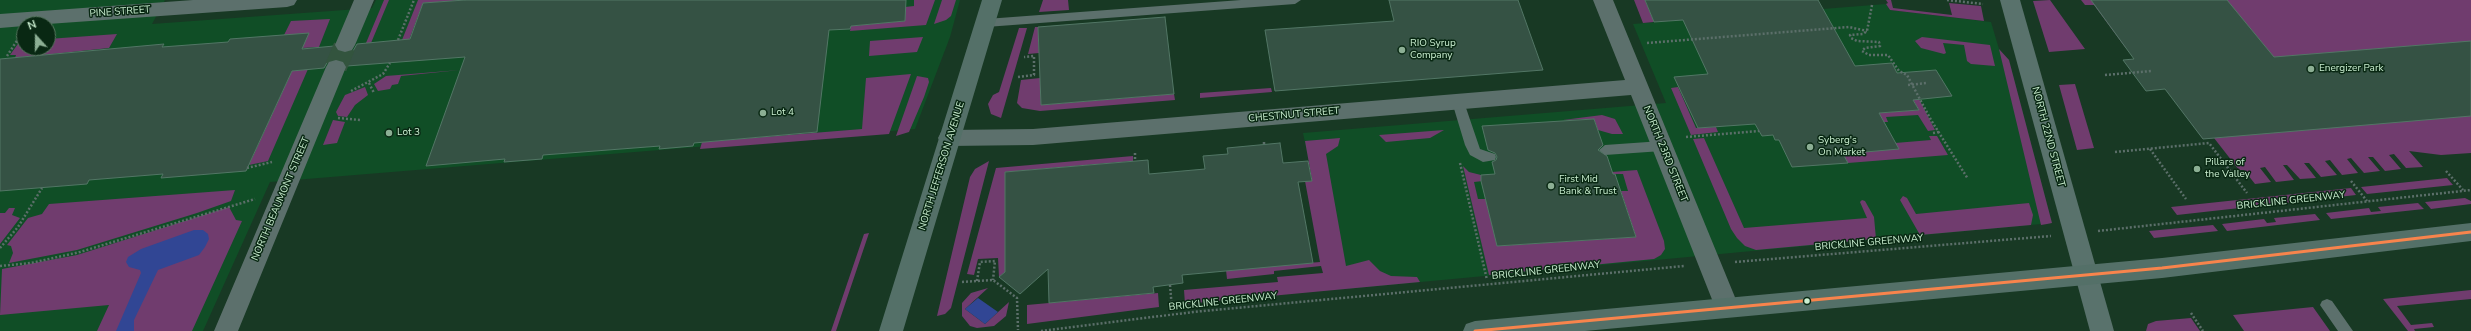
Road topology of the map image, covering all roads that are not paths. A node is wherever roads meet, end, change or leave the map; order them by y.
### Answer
1 (288, 0) edge
2 (364, 0) edge
3 (992, 0) edge
4 (1295, 0) edge
5 (1603, 0) edge
6 (2010, 0) edge
7 (0, 21) edge
8 (986, 23) junction
9 (345, 45) tunnel mouth
10 (336, 67) tunnel mouth
11 (1638, 87) junction
12 (1458, 102) junction
13 (949, 138) junction
14 (1662, 146) junction
15 (1605, 150) dead end
16 (1490, 157) dead end
17 (2471, 232) edge
18 (2085, 275) junction
19 (2327, 305) dead end
20 (1727, 308) junction
21 (226, 331) edge
22 (891, 331) edge
23 (1475, 331) edge
24 (2102, 331) edge
25 (2346, 331) edge

1 - 7 street, PINE STREET
2 - 9 street
3 - 8 main road, NORTH JEFFERSON AVENUE
4 - 8 lane
5 - 11 street, NORTH 23RD STREET
6 - 18 street, NORTH 22ND STREET
8 - 13 main road, NORTH JEFFERSON AVENUE
10 - 21 street, NORTH BEAUMONT STREET
11 - 12 street, CHESTNUT STREET
11 - 14 street, NORTH 23RD STREET
12 - 13 street, CHESTNUT STREET
12 - 16 lane
13 - 22 main road, NORTH JEFFERSON AVENUE
14 - 15 lane
14 - 20 street, NORTH 23RD STREET
17 - 18 main road
18 - 20 main road
18 - 24 street, NORTH 22ND STREET
19 - 25 lane
20 - 23 main road

